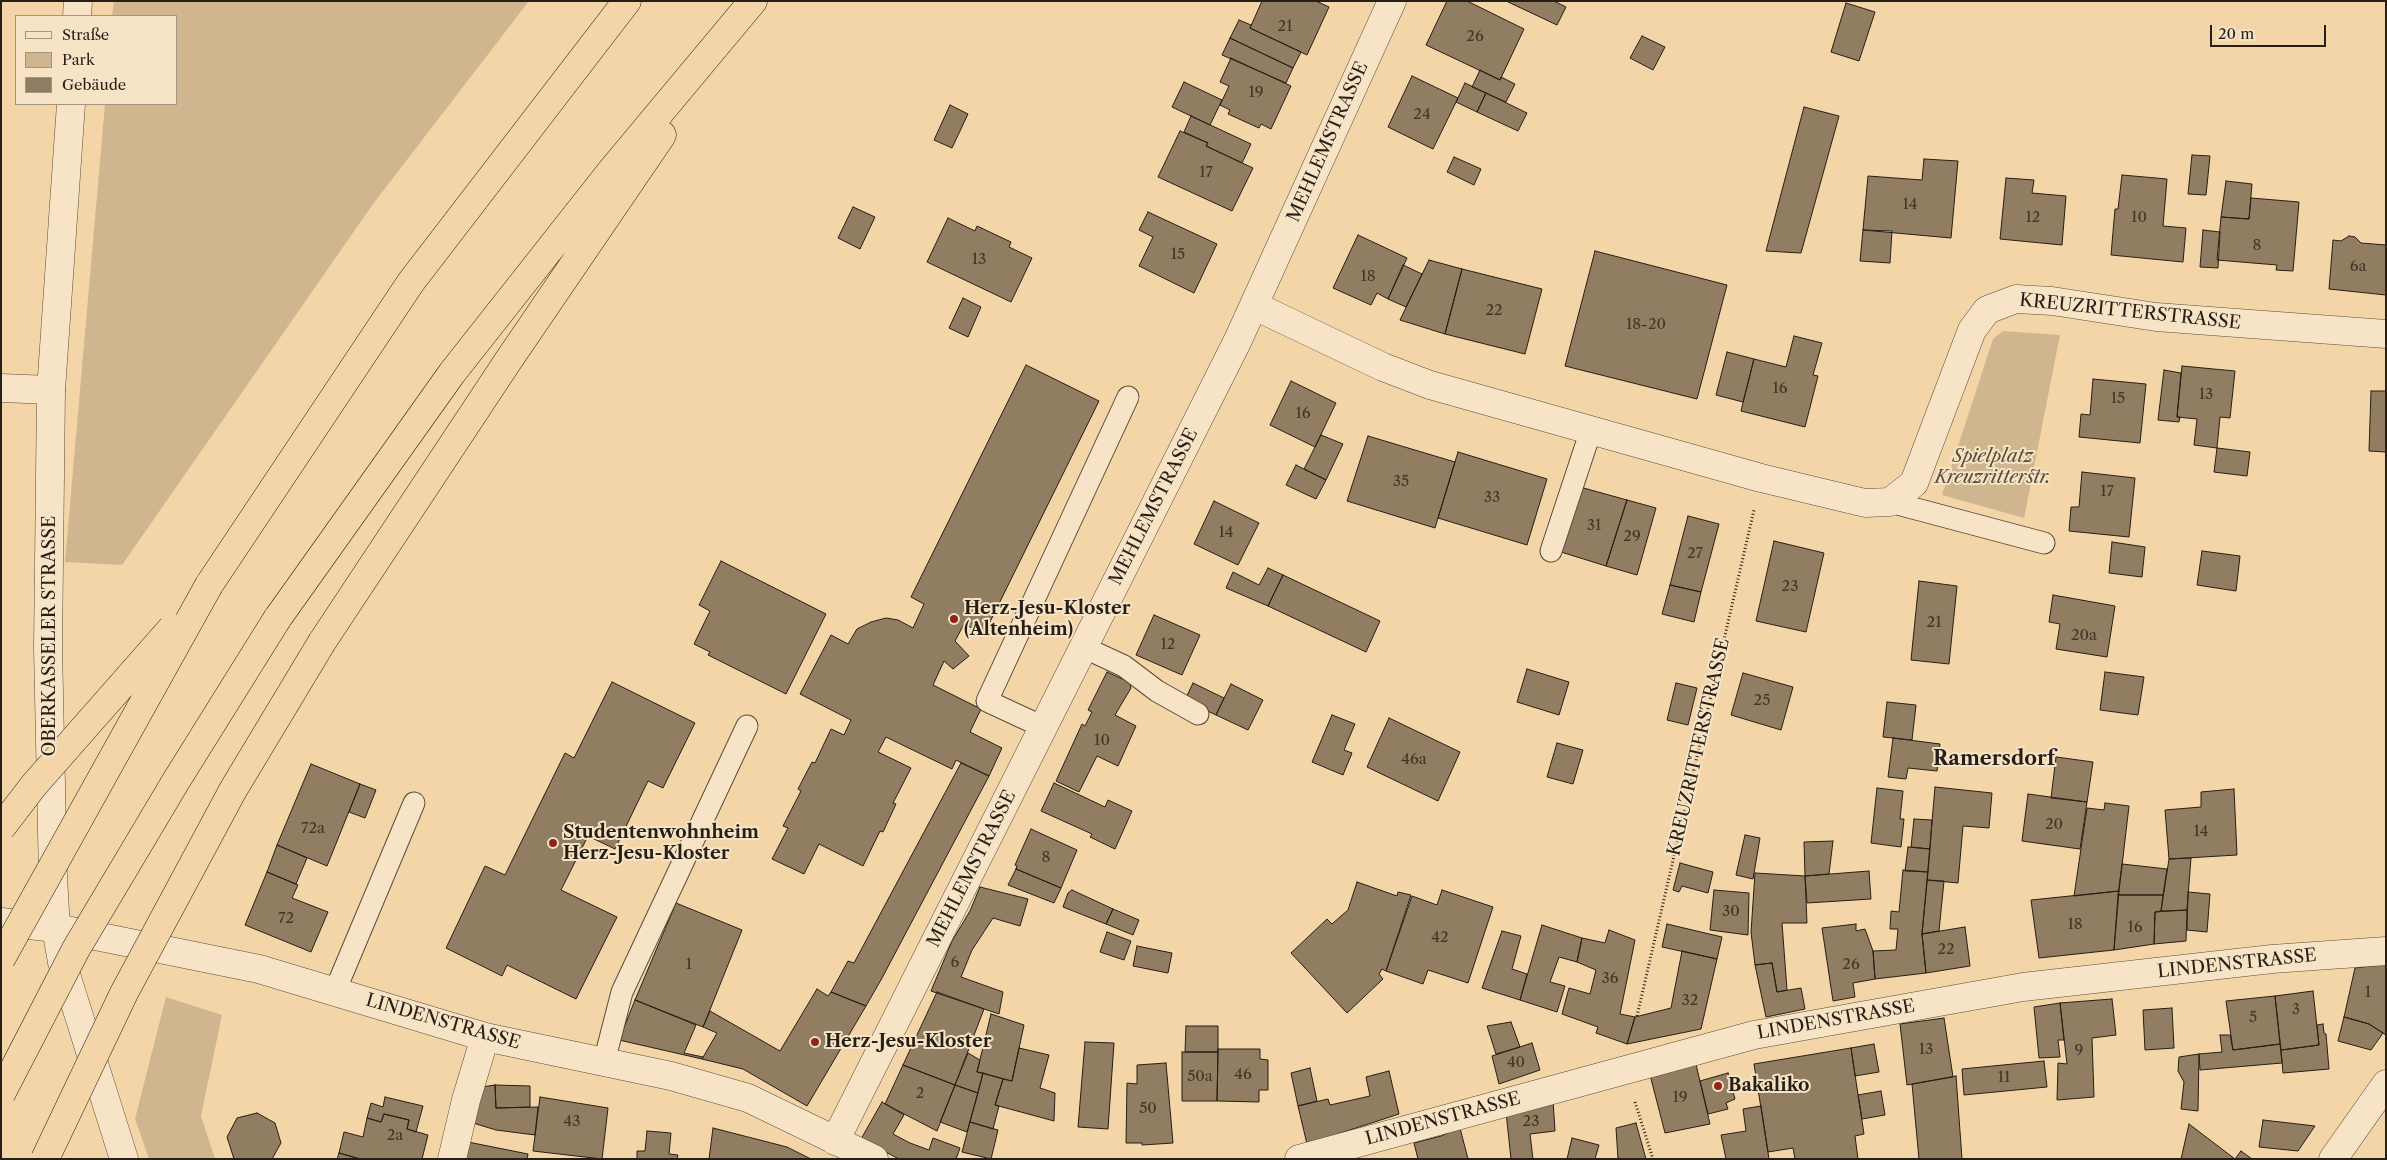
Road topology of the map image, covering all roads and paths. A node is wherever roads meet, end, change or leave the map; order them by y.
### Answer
1 (78, 1) edge
2 (627, 1) edge
3 (1392, 1) edge
4 (751, 4) edge
5 (77, 15) edge
6 (71, 105) edge
7 (1255, 306) junction
8 (2386, 334) edge
9 (1, 388) edge
10 (51, 390) junction
11 (1128, 396) dead end
12 (1591, 430) junction
13 (1761, 478) junction
14 (1890, 502) junction
15 (2044, 544) dead end
16 (1551, 551) dead end
17 (209, 585) junction
18 (1083, 648) junction
19 (1198, 714) dead end
20 (747, 726) dead end
21 (1042, 728) junction
22 (414, 803) dead end
23 (1, 828) edge
24 (1, 922) edge
25 (56, 928) junction
26 (2386, 951) edge
27 (1, 959) edge
28 (335, 991) junction
29 (1637, 1016) dead end
30 (485, 1038) junction
31 (604, 1062) junction
32 (1625, 1069) junction
33 (2386, 1084) edge
34 (1, 1094) edge
35 (835, 1141) junction
36 (45, 1159) edge
37 (124, 1159) edge
38 (452, 1159) edge
39 (874, 1159) edge
40 (1299, 1159) edge
41 (1653, 1159) edge
42 (2333, 1159) edge

1 - 5 street
2 - 17 highway
3 - 7 street, MEHLEMSTRASSE
4 - 34 highway, bridge
4 - 36 highway, bridge
6 - 10 street, OBERKASSELER STRASSE
7 - 12 street
7 - 18 street, MEHLEMSTRASSE
8 - 14 street, KREUZRITTERSTRASSE
9 - 10 street
10 - 25 street, OBERKASSELER STRASSE
11 - 21 lane
12 - 13 street
12 - 16 lane
13 - 14 street
13 - 29 path, KREUZRITTERSTRASSE
14 - 15 lane
17 - 23 highway, bridge
17 - 27 highway, bridge
18 - 19 lane
18 - 21 street, MEHLEMSTRASSE
20 - 31 lane
21 - 35 street, MEHLEMSTRASSE
22 - 28 lane
24 - 25 street, LINDENSTRASSE
25 - 28 street, LINDENSTRASSE
25 - 37 street, OBERKASSELER STRASSE
26 - 32 street, LINDENSTRASSE
28 - 30 street, LINDENSTRASSE
30 - 31 street, LINDENSTRASSE
30 - 38 street
31 - 35 street, LINDENSTRASSE
32 - 40 street, LINDENSTRASSE
32 - 41 path
33 - 42 street
35 - 39 street, LINDENSTRASSE

